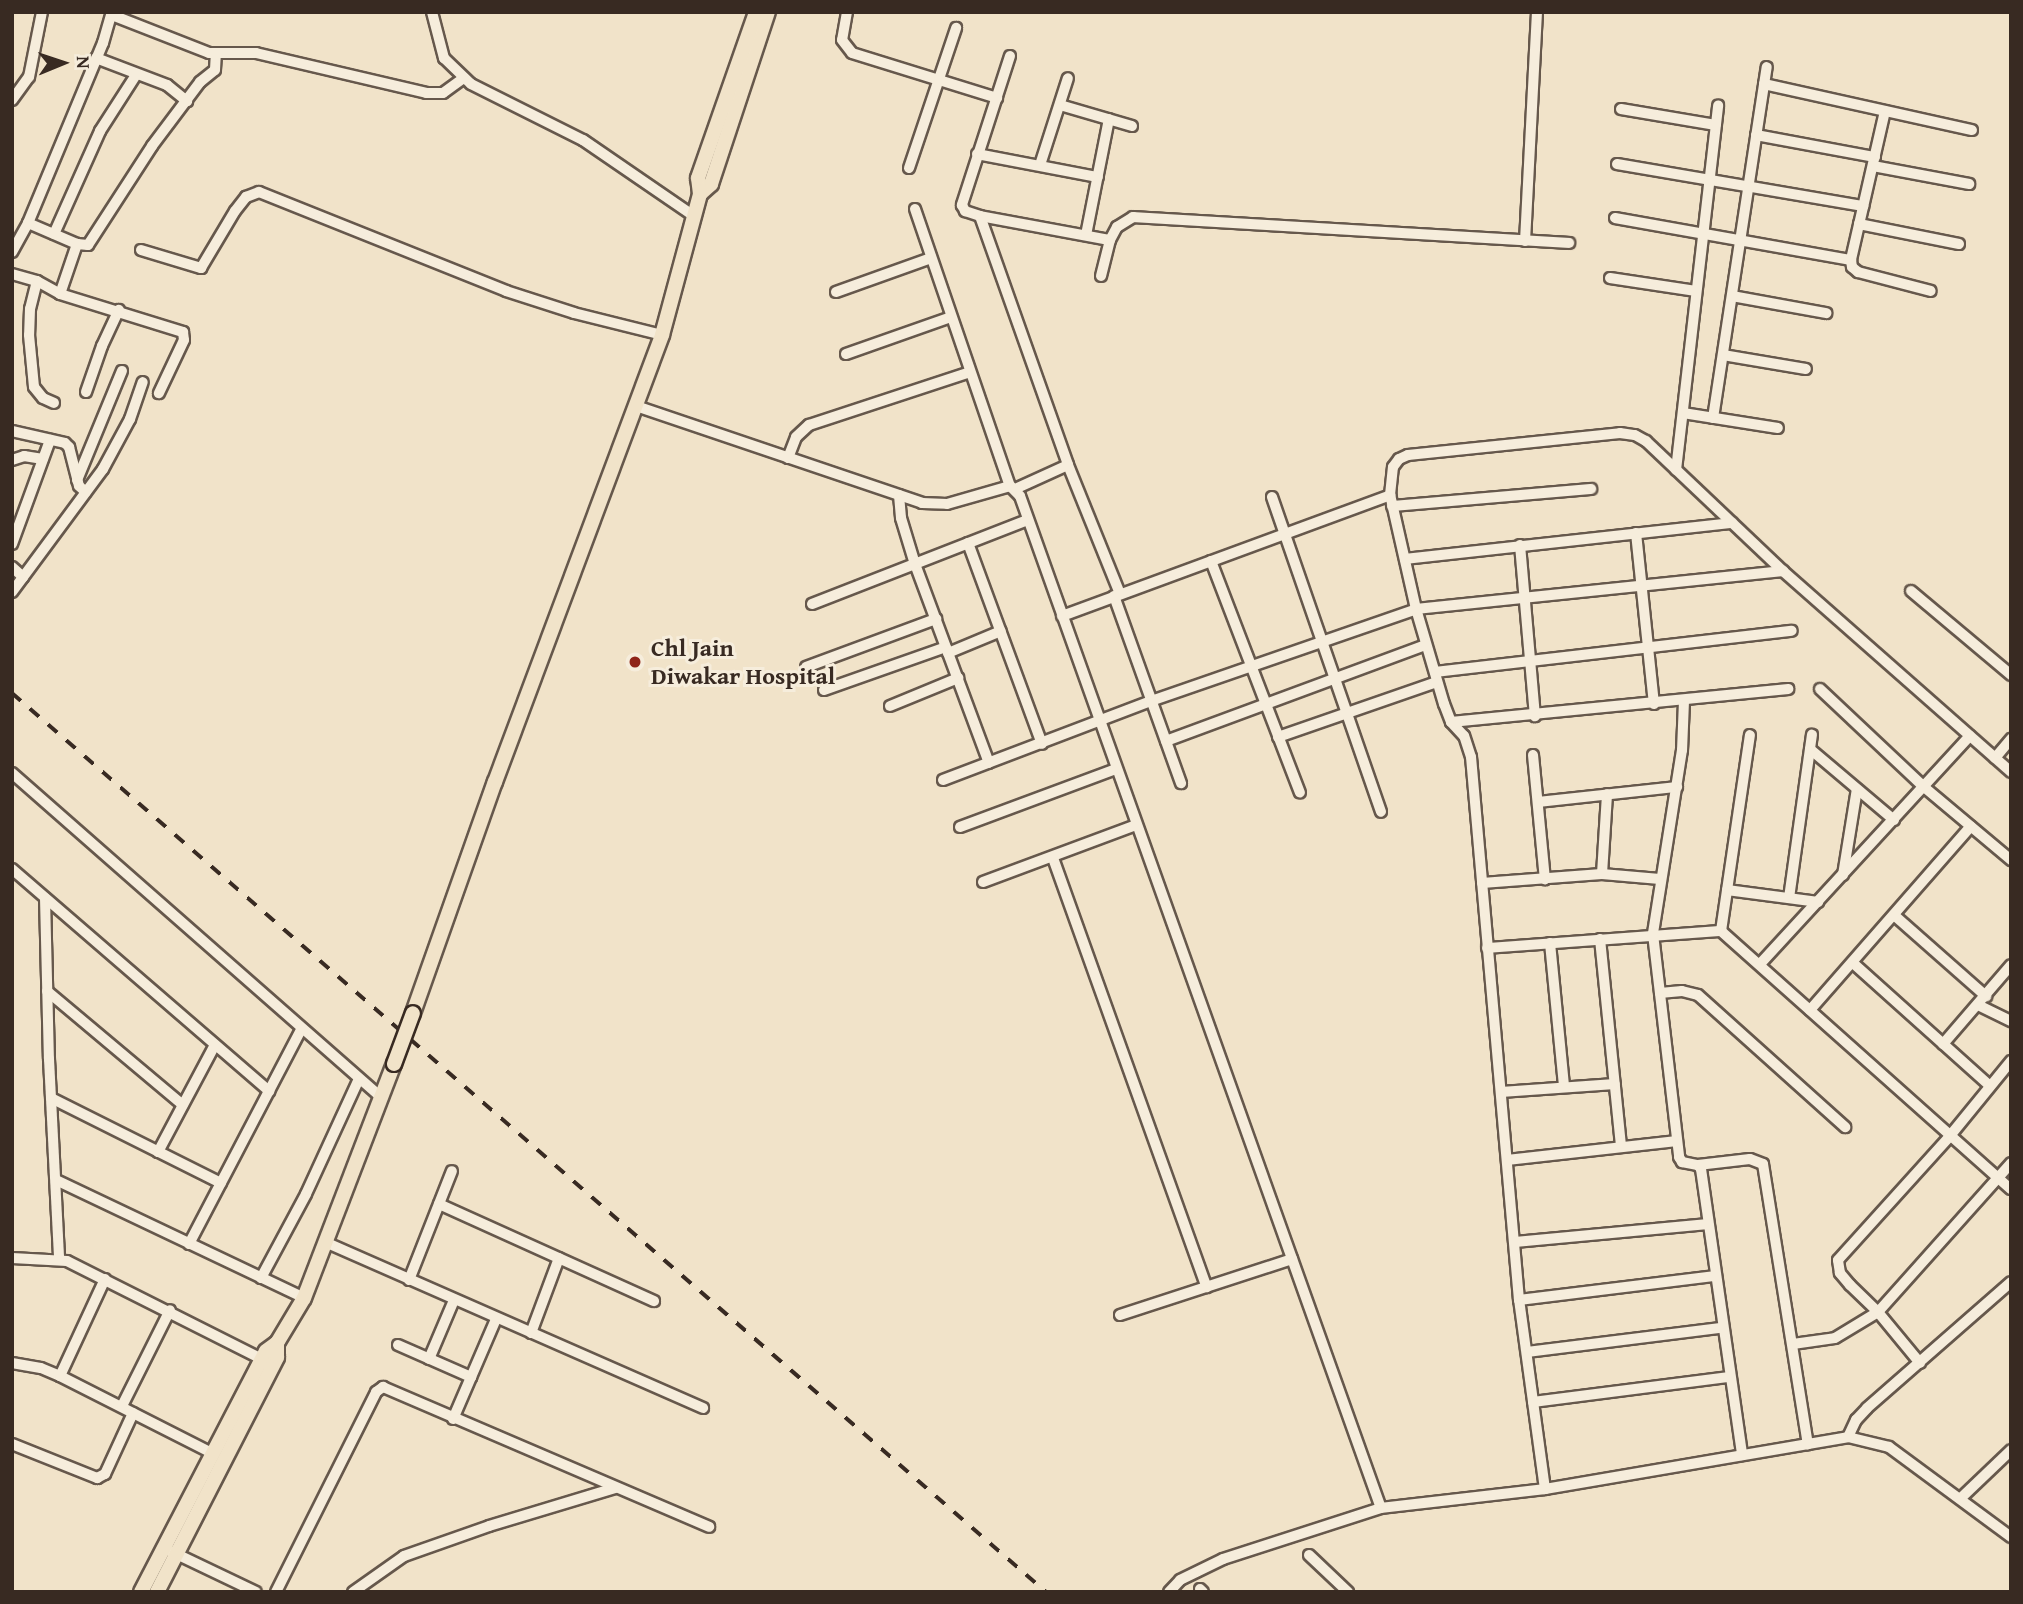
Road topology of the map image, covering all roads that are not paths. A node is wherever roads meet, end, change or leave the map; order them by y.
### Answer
1 (42, 12) edge
2 (432, 12) edge
3 (756, 12) edge
4 (768, 12) edge
5 (847, 12) edge
6 (1537, 12) edge
7 (112, 14) edge
8 (956, 28) dead end
9 (1010, 56) dead end
10 (96, 58) junction
11 (216, 60) junction
12 (1767, 67) dead end
13 (136, 75) junction
14 (464, 78) junction
15 (1068, 78) dead end
16 (938, 80) junction
17 (1764, 84) junction
18 (997, 98) junction
19 (12, 100) edge
20 (187, 101) junction
21 (1060, 105) junction
22 (1718, 105) dead end
23 (1620, 109) dead end
24 (1885, 111) junction
25 (1109, 119) junction
26 (1716, 125) junction
27 (1132, 126) dead end
28 (1972, 130) dead end
29 (1756, 135) junction
30 (977, 154) junction
31 (1874, 161) junction
32 (1617, 164) dead end
33 (1040, 165) junction
34 (909, 168) dead end
35 (1098, 177) junction
36 (1710, 178) junction
37 (1749, 184) junction
38 (1969, 184) dead end
39 (701, 194) junction
40 (1863, 206) junction
41 (915, 209) dead end
42 (694, 216) junction
43 (980, 216) junction
44 (1615, 218) dead end
45 (27, 223) junction
46 (1859, 224) junction
47 (54, 233) junction
48 (1703, 234) junction
49 (1086, 235) junction
50 (1110, 240) junction
51 (1740, 240) junction
52 (1525, 241) junction
53 (1569, 243) dead end
54 (1959, 244) dead end
55 (80, 245) junction
56 (141, 250) dead end
57 (12, 252) edge
58 (931, 258) junction
59 (1851, 260) junction
60 (12, 274) edge
61 (1101, 276) dead end
62 (1610, 278) dead end
63 (37, 281) junction
64 (1931, 290) dead end
65 (1696, 291) junction
66 (836, 292) dead end
67 (60, 294) junction
68 (1732, 296) junction
69 (119, 310) junction
70 (1826, 313) dead end
71 (951, 317) junction
72 (662, 335) junction
73 (846, 354) dead end
74 (1723, 355) junction
75 (1806, 369) dead end
76 (122, 371) dead end
77 (970, 372) junction
78 (143, 382) dead end
79 (86, 392) dead end
80 (159, 393) dead end
81 (54, 403) dead end
82 (636, 406) junction
83 (1683, 412) junction
84 (1713, 418) junction
85 (1778, 428) dead end
86 (12, 431) edge
87 (50, 440) junction
88 (788, 458) junction
89 (43, 459) junction
90 (12, 460) edge
91 (1068, 465) junction
92 (1676, 470) junction
93 (76, 480) junction
94 (1012, 487) junction
95 (1591, 489) dead end
96 (86, 492) junction
97 (899, 495) junction
98 (1272, 497) dead end
99 (1391, 500) junction
100 (1028, 520) junction
101 (1732, 523) junction
102 (1636, 533) junction
103 (1284, 534) junction
104 (968, 543) junction
105 (12, 544) edge
106 (1520, 545) junction
107 (1405, 559) junction
108 (1211, 561) junction
109 (915, 564) junction
110 (12, 567) edge
111 (1783, 571) junction
112 (23, 578) junction
113 (1641, 584) junction
114 (1911, 590) dead end
115 (12, 592) edge
116 (1117, 595) junction
117 (1525, 595) junction
118 (812, 604) dead end
119 (1416, 609) junction
120 (1062, 616) junction
121 (936, 619) junction
122 (1001, 631) junction
123 (1792, 631) dead end
124 (1320, 641) junction
125 (1426, 645) junction
126 (1646, 646) junction
127 (947, 650) junction
128 (1531, 660) junction
129 (1250, 666) junction
130 (806, 667) dead end
131 (2011, 675) edge
132 (1436, 677) junction
133 (958, 678) junction
134 (1333, 678) junction
135 (1788, 689) dead end
136 (1820, 689) dead end
137 (824, 690) dead end
138 (1152, 701) junction
139 (1684, 701) junction
140 (1654, 704) junction
141 (1265, 705) junction
142 (890, 706) dead end
143 (1346, 713) junction
144 (1535, 716) junction
145 (1451, 722) junction
146 (1099, 723) junction
147 (1750, 735) dead end
148 (1812, 736) dead end
149 (1970, 736) junction
150 (1278, 737) junction
151 (2011, 739) edge
152 (1166, 741) junction
153 (1042, 744) junction
154 (1810, 749) junction
155 (1533, 755) dead end
156 (1995, 758) junction
157 (989, 763) junction
158 (1116, 769) junction
159 (2011, 772) edge
160 (12, 773) edge
161 (943, 780) dead end
162 (1181, 783) dead end
163 (1677, 786) junction
164 (1924, 787) junction
165 (1857, 789) junction
166 (1300, 793) dead end
167 (1607, 794) junction
168 (1538, 802) junction
169 (1381, 812) dead end
170 (1894, 820) junction
171 (1136, 825) junction
172 (960, 827) dead end
173 (1971, 827) junction
174 (1053, 858) junction
175 (2011, 860) edge
176 (12, 869) edge
177 (1602, 874) junction
178 (1843, 875) junction
179 (1660, 878) junction
180 (1545, 879) junction
181 (983, 882) dead end
182 (1482, 883) junction
183 (1727, 890) junction
184 (45, 898) junction
185 (1788, 898) junction
186 (1818, 902) junction
187 (1894, 915) junction
188 (1721, 931) junction
189 (1653, 934) junction
190 (1600, 939) junction
191 (1550, 943) junction
192 (1487, 948) junction
193 (1853, 962) junction
194 (1760, 964) junction
195 (2011, 965) edge
196 (47, 991) junction
197 (1660, 993) junction
198 (1982, 1000) junction
199 (1810, 1010) junction
200 (2011, 1021) edge
201 (301, 1030) junction
202 (1943, 1044) junction
203 (215, 1045) junction
204 (2011, 1061) edge
205 (359, 1079) junction
206 (1615, 1084) junction
207 (1564, 1086) junction
208 (1990, 1086) junction
209 (269, 1091) junction
210 (1501, 1091) junction
211 (381, 1097) junction
212 (51, 1098) junction
213 (183, 1105) junction
214 (1845, 1127) dead end
215 (1949, 1136) junction
216 (1677, 1141) junction
217 (1621, 1146) junction
218 (158, 1152) junction
219 (1507, 1160) junction
220 (2011, 1163) edge
221 (1698, 1165) junction
222 (452, 1171) dead end
223 (1998, 1178) junction
224 (56, 1180) junction
225 (221, 1183) junction
226 (2011, 1189) edge
227 (439, 1204) junction
228 (1708, 1224) junction
229 (325, 1242) junction
230 (1515, 1242) junction
231 (190, 1244) junction
232 (12, 1258) edge
233 (59, 1258) junction
234 (559, 1258) junction
235 (1292, 1259) junction
236 (1714, 1276) junction
237 (261, 1278) junction
238 (105, 1279) junction
239 (409, 1280) junction
240 (2011, 1282) edge
241 (1207, 1287) junction
242 (304, 1298) junction
243 (454, 1300) junction
244 (1519, 1300) junction
245 (654, 1301) dead end
246 (170, 1310) junction
247 (1878, 1312) junction
248 (1120, 1315) dead end
249 (496, 1320) junction
250 (1721, 1328) junction
251 (531, 1333) junction
252 (277, 1343) junction
253 (1793, 1344) junction
254 (398, 1345) dead end
255 (1527, 1352) junction
256 (262, 1359) junction
257 (429, 1359) junction
258 (12, 1363) edge
259 (1920, 1363) junction
260 (60, 1376) junction
261 (471, 1377) junction
262 (1729, 1377) junction
263 (1533, 1402) junction
264 (122, 1406) junction
265 (703, 1408) dead end
266 (133, 1413) junction
267 (453, 1419) junction
268 (1848, 1437) junction
269 (12, 1444) edge
270 (1808, 1444) junction
271 (2011, 1450) edge
272 (212, 1453) junction
273 (1742, 1455) junction
274 (615, 1488) junction
275 (1545, 1489) junction
276 (1961, 1498) junction
277 (1381, 1508) junction
278 (709, 1527) dead end
279 (2011, 1537) edge
280 (169, 1551) junction
281 (1309, 1555) dead end
282 (141, 1592) edge
283 (157, 1592) edge
284 (256, 1592) edge
285 (276, 1592) edge
286 (353, 1592) edge
287 (1169, 1592) edge
288 (1348, 1592) edge

1 - 19 street
2 - 14 street
3 - 39 main road
4 - 39 main road
5 - 16 street
6 - 52 street
7 - 10 street
7 - 11 street
8 - 16 street
9 - 18 street
10 - 13 street
10 - 45 street
11 - 14 street
11 - 20 street
12 - 17 street
13 - 20 street
13 - 47 street
14 - 42 street
15 - 21 street
16 - 18 street
16 - 34 street
17 - 24 street
17 - 29 street
18 - 30 street
20 - 55 street
21 - 25 street
21 - 33 street
22 - 26 street
23 - 26 street
24 - 28 street
24 - 31 street
25 - 27 street
25 - 35 street
26 - 36 street
29 - 31 street
29 - 37 street
30 - 33 street
30 - 43 street
31 - 38 street
31 - 40 street
32 - 36 street
33 - 35 street
35 - 49 street
36 - 37 street
36 - 48 street
37 - 40 street
37 - 51 street
39 - 42 main road
40 - 46 street
41 - 58 street
42 - 72 main road
43 - 49 street
43 - 91 street
44 - 48 street
45 - 47 street
45 - 57 street
46 - 54 street
46 - 59 street
47 - 55 street
48 - 51 street
48 - 65 street
49 - 50 street
50 - 52 street
50 - 61 street
51 - 59 street
51 - 68 street
52 - 53 street
55 - 67 street
56 - 72 street
58 - 66 street
58 - 71 street
59 - 64 street
60 - 63 street
62 - 65 street
63 - 67 street
63 - 81 street
65 - 83 street
67 - 69 street
68 - 70 street
68 - 74 street
69 - 79 street
69 - 80 street
71 - 73 street
71 - 77 street
72 - 82 main road
74 - 75 street
74 - 84 street
76 - 93 street
77 - 88 street
77 - 94 street
78 - 96 street
82 - 88 street
82 - 211 main road, bridge
83 - 84 street
83 - 92 street
84 - 85 street
86 - 87 street
87 - 89 street
87 - 93 street
88 - 97 street
89 - 90 street
89 - 105 street
91 - 94 street
91 - 116 street
92 - 99 street
92 - 101 street
93 - 96 street
94 - 97 street
94 - 100 street
95 - 99 street
96 - 112 street
97 - 109 street
98 - 103 street
99 - 103 street
99 - 107 street
100 - 104 street
100 - 120 street
101 - 102 street
101 - 111 street
102 - 106 street
102 - 113 street
103 - 108 street
103 - 124 street
104 - 109 street
104 - 122 street
106 - 107 street
106 - 117 street
107 - 119 street
108 - 116 street
108 - 129 street
109 - 118 street
109 - 121 street
110 - 112 street
111 - 113 street
111 - 149 street
112 - 115 street
113 - 117 street
113 - 126 street
114 - 131 street
116 - 120 street
116 - 138 street
117 - 119 street
117 - 128 street
119 - 124 street
119 - 125 street
120 - 146 street
121 - 127 street
121 - 130 street
122 - 127 street
122 - 153 street
123 - 126 street
124 - 129 street
124 - 134 street
125 - 132 street
125 - 134 street
126 - 128 street
126 - 140 street
127 - 133 street
127 - 137 street
128 - 132 street
128 - 144 street
129 - 138 street
129 - 141 street
132 - 143 street
132 - 145 street
133 - 142 street
133 - 157 street
134 - 141 street
134 - 143 street
135 - 139 street
136 - 164 street
138 - 146 street
138 - 152 street
139 - 140 street
139 - 163 street
140 - 144 street
141 - 150 street
141 - 152 street
143 - 150 street
143 - 169 street
144 - 145 street
145 - 182 street
146 - 153 street
146 - 158 street
147 - 183 street
148 - 154 street
149 - 156 street
149 - 164 street
150 - 166 street
151 - 156 street
152 - 162 street
153 - 157 street
154 - 165 street
154 - 185 street
155 - 168 street
156 - 159 street
157 - 161 street
158 - 171 street
158 - 172 street
160 - 201 street
163 - 167 street
163 - 179 street
164 - 170 street
164 - 173 street
165 - 170 street
165 - 178 street
167 - 168 street
167 - 177 street
168 - 180 street
170 - 178 street
171 - 174 street
171 - 235 street
173 - 175 street
173 - 187 street
174 - 181 street
174 - 241 street
176 - 184 street
177 - 179 street
177 - 180 street
178 - 186 street
179 - 189 street
180 - 182 street
182 - 192 street
183 - 185 street
183 - 188 street
184 - 196 street
184 - 203 street
185 - 186 street
186 - 194 street
187 - 193 street
187 - 198 street
188 - 189 street
188 - 194 street
189 - 190 street
189 - 197 street
190 - 191 street
190 - 206 street
191 - 192 street
191 - 207 street
192 - 210 street
193 - 199 street
193 - 202 street
194 - 199 street
195 - 198 street
196 - 212 street
196 - 213 street
197 - 214 street
197 - 216 street
198 - 200 street
198 - 202 street
199 - 215 street
201 - 205 street
201 - 209 street
202 - 208 street
203 - 209 street
203 - 213 street
204 - 208 street
205 - 211 street
205 - 237 street
206 - 207 street
206 - 217 street
207 - 210 street
208 - 215 street
209 - 225 street
210 - 219 street
211 - 229 main road
212 - 218 street
212 - 224 street
213 - 218 street
215 - 223 street
215 - 247 street
216 - 217 street
216 - 221 street
217 - 219 street
218 - 225 street
219 - 230 street
220 - 223 street
221 - 228 street
221 - 253 street
222 - 227 street
223 - 226 street
223 - 247 street
224 - 231 street
224 - 233 street
225 - 231 street
227 - 234 street
227 - 239 street
228 - 230 street
228 - 236 street
229 - 239 street
229 - 242 main road
230 - 244 street
231 - 237 street
232 - 233 street
233 - 238 street
234 - 245 street
234 - 251 street
235 - 241 street
235 - 277 street
236 - 244 street
236 - 250 street
237 - 242 street
238 - 246 street
238 - 260 street
239 - 243 street
240 - 259 street
241 - 248 street
242 - 252 main road
243 - 249 street
243 - 257 street
244 - 255 street
246 - 256 street
246 - 264 street
247 - 253 street
247 - 259 street
249 - 251 street
249 - 261 street
250 - 255 street
250 - 262 street
251 - 265 street
252 - 256 main road
252 - 280 main road
253 - 270 street
254 - 257 street
255 - 263 street
256 - 272 main road
257 - 261 street
258 - 260 street
259 - 268 street
260 - 264 street
261 - 267 street
262 - 263 street
262 - 273 street
263 - 275 street
264 - 266 street
266 - 269 street
266 - 272 street
267 - 274 street
267 - 285 street
268 - 270 street
268 - 276 street
270 - 273 street
271 - 276 street
272 - 280 main road
273 - 275 street
274 - 278 street
274 - 286 street
275 - 277 street
276 - 279 street
277 - 287 street
280 - 282 main road
280 - 283 main road
280 - 284 street
281 - 288 street

